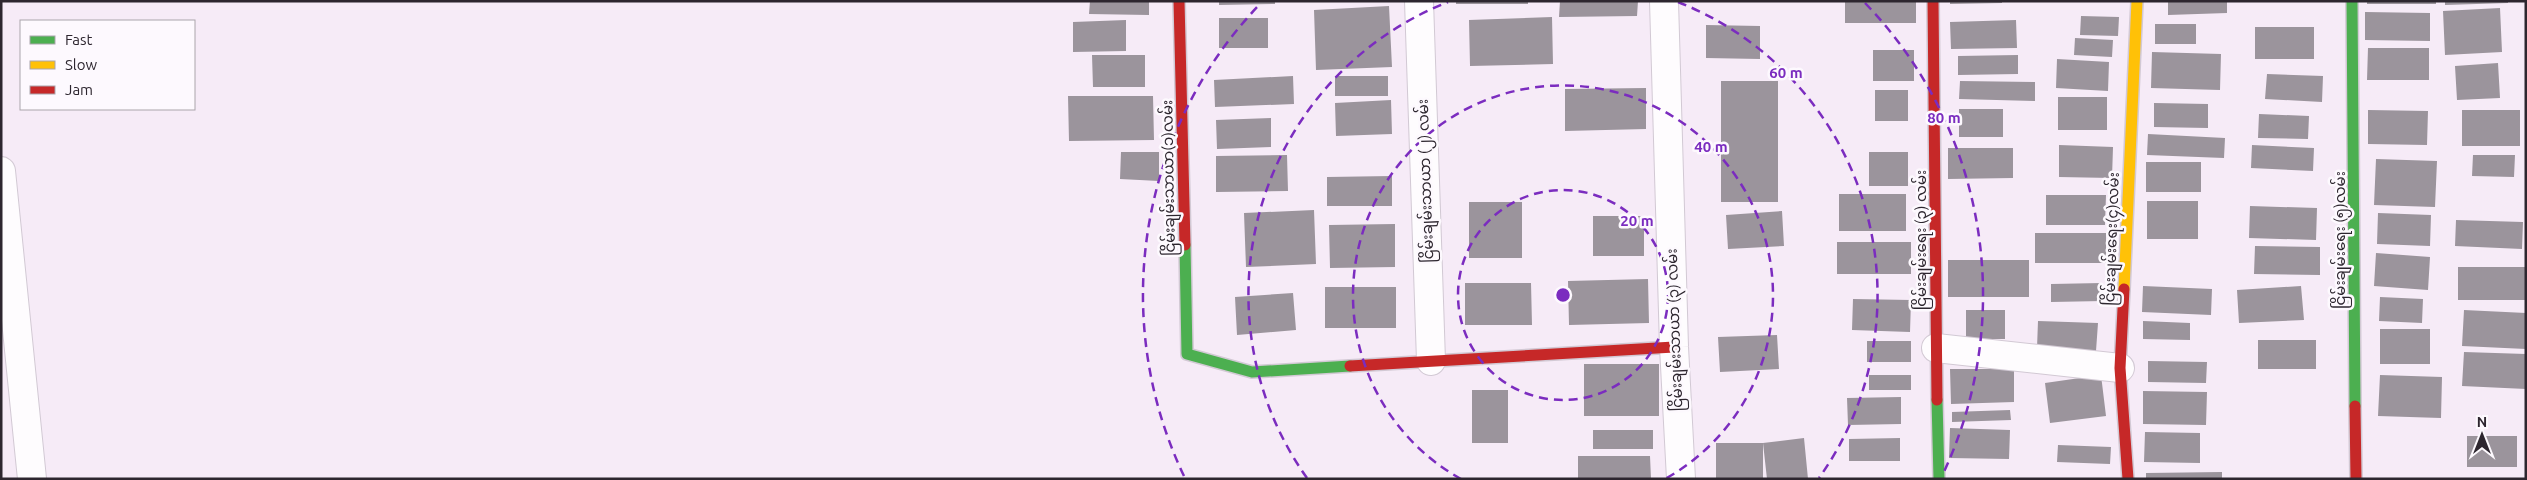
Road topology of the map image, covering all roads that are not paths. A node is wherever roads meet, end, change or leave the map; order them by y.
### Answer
1 (1178, 1) edge
2 (1419, 1) edge
3 (1664, 1) edge
4 (1933, 1) edge
5 (2137, 1) edge
6 (2352, 1) edge
7 (1, 171) edge
8 (1674, 347) junction
9 (1936, 348) junction
10 (1430, 361) junction
11 (2120, 368) junction
12 (32, 479) edge
13 (1680, 479) edge
14 (1939, 479) edge
15 (2128, 479) edge
16 (2356, 479) edge

1 - 10 street, ငြိမ်းချမ်းသာယာ(၁)လမ်း
2 - 10 street, ငြိမ်းချမ်းသာယာ (၂) လမ်း
3 - 8 street, ငြိမ်းချမ်းသာယာ (၃) လမ်း
4 - 9 street, ငြိမ်းချမ်းရေး (၃) လမ်း
5 - 11 street, ငြိမ်းချမ်းရေး(၄)လမ်း
6 - 16 street, ငြိမ်းချမ်းရေး (၅)လမ်း
7 - 12 street
8 - 10 street
8 - 13 street, ငြိမ်းချမ်းသာယာ (၃) လမ်း
9 - 11 street
9 - 14 street, ငြိမ်းချမ်းရေး (၃) လမ်း
11 - 15 street, ငြိမ်းချမ်းရေး(၄)လမ်း

